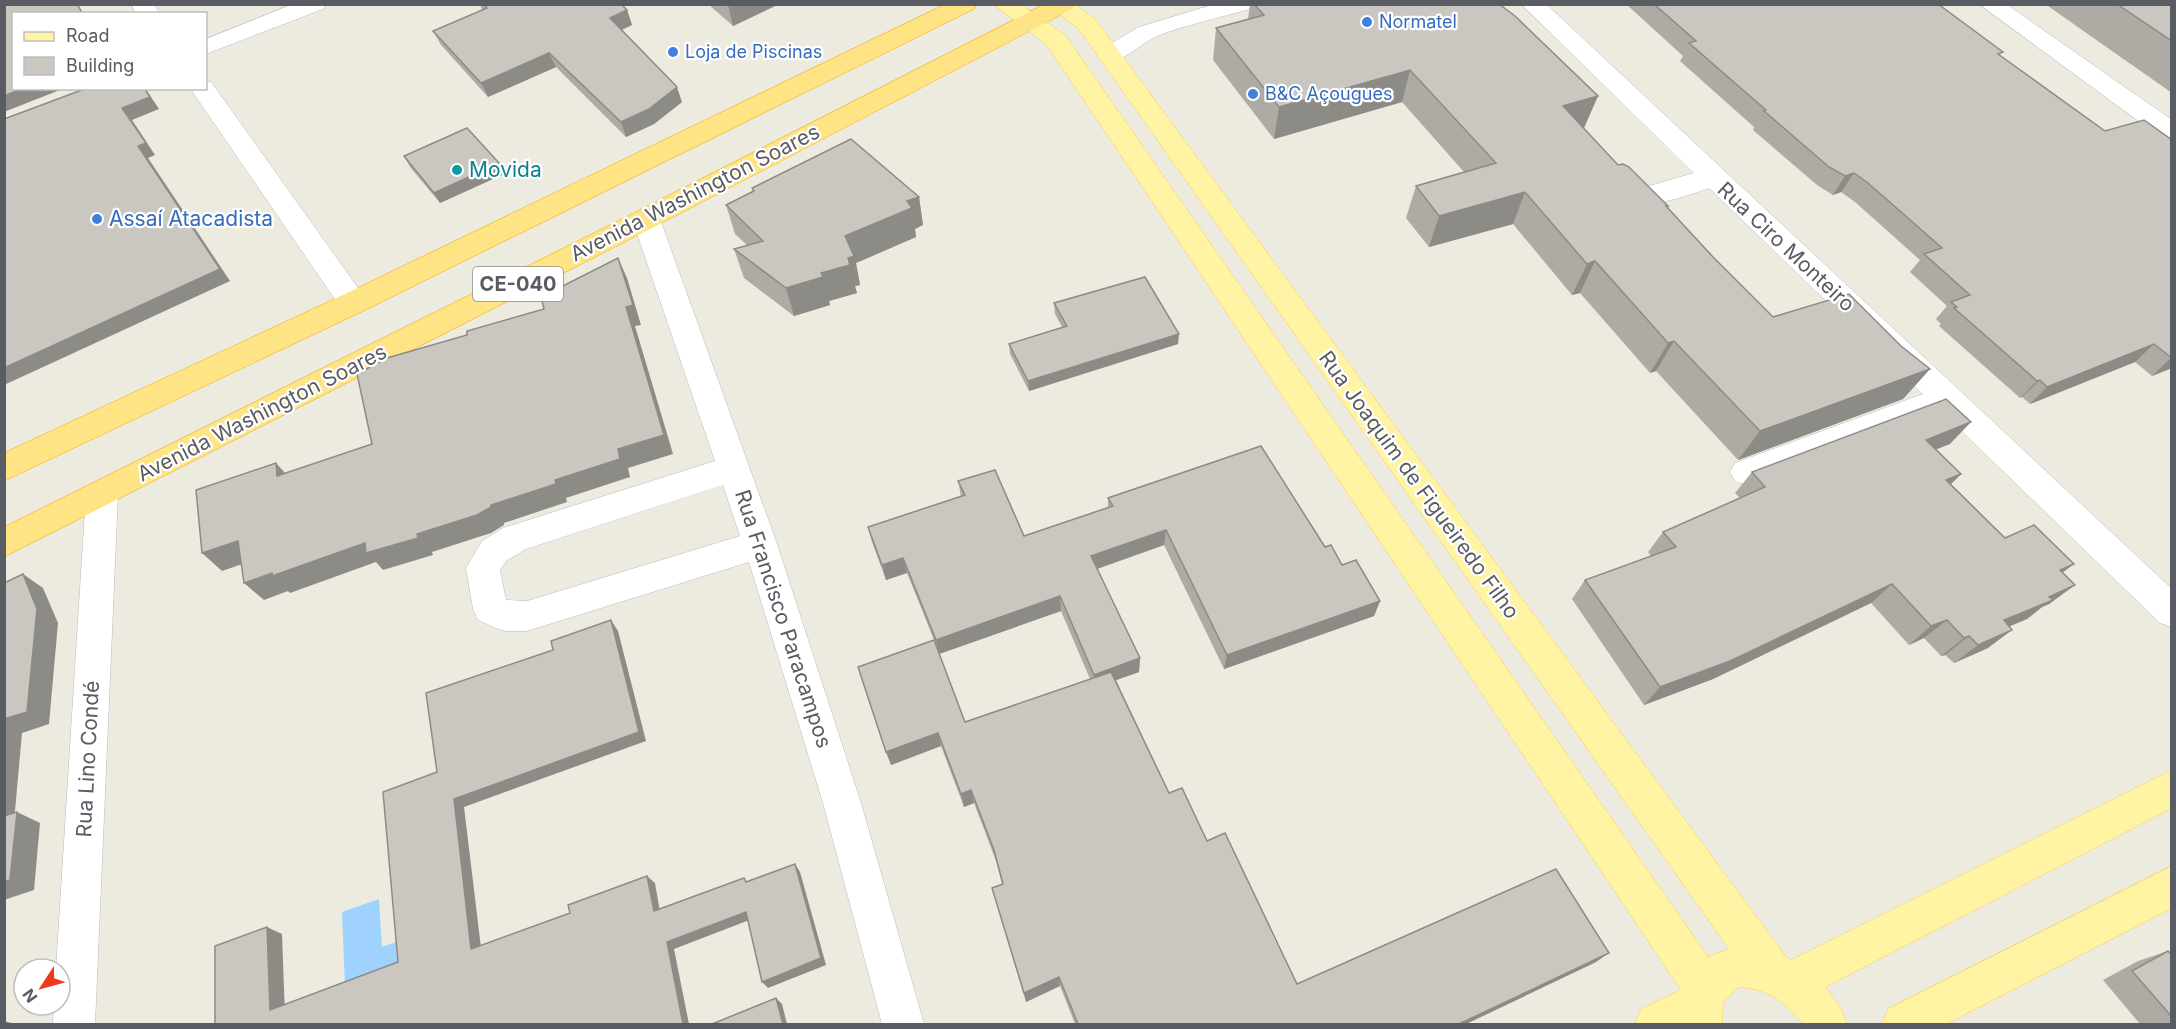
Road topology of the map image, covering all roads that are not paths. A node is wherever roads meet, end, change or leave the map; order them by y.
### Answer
1 (315, 4) edge
2 (966, 4) edge
3 (1242, 4) edge
4 (1532, 4) edge
5 (1990, 4) edge
6 (1060, 5) edge
7 (1017, 13) edge
8 (207, 47) edge
9 (1109, 55) junction
10 (203, 90) edge
11 (2172, 133) edge
12 (1597, 168) edge
13 (1713, 177) junction
14 (646, 219) junction
15 (353, 303) junction
16 (1329, 362) junction
17 (1286, 378) junction
18 (1946, 398) junction
19 (4, 468) edge
20 (735, 468) junction
21 (1746, 472) dead end
22 (102, 494) junction
23 (4, 543) edge
24 (760, 544) junction
25 (2172, 612) edge
26 (2172, 788) edge
27 (2172, 886) edge
28 (1781, 977) junction
29 (1702, 1006) edge
30 (74, 1024) edge
31 (903, 1024) edge
32 (1656, 1024) edge
33 (1826, 1024) edge
34 (1903, 1024) edge

1 - 8 street
2 - 15 highway, CE-040
3 - 9 street
4 - 13 street, Rua Ciro Monteiro
5 - 11 street
6 - 7 highway, Avenida Washington Soares / CE-040
6 - 9 main road, Rua Joaquim de Figueiredo Filho
7 - 14 highway, Avenida Washington Soares / CE-040
7 - 17 main road
9 - 16 main road, Rua Joaquim de Figueiredo Filho
10 - 15 street
12 - 13 street
13 - 18 street, Rua Ciro Monteiro
14 - 20 street, Rua Francisco Paracampos
14 - 22 highway, Avenida Washington Soares / CE-040
15 - 19 highway, CE-040
16 - 17 main road
16 - 28 main road, Rua Joaquim de Figueiredo Filho
17 - 29 main road
18 - 21 street
18 - 25 street, Rua Ciro Monteiro
20 - 24 street, Rua Francisco Paracampos
20 - 24 street
22 - 23 highway, Avenida Washington Soares / CE-040
22 - 30 street, Rua Lino Condé
24 - 31 street, Rua Francisco Paracampos
26 - 28 main road
27 - 34 main road
28 - 29 main road
28 - 33 main road, Rua Joaquim de Figueiredo Filho
29 - 32 main road

